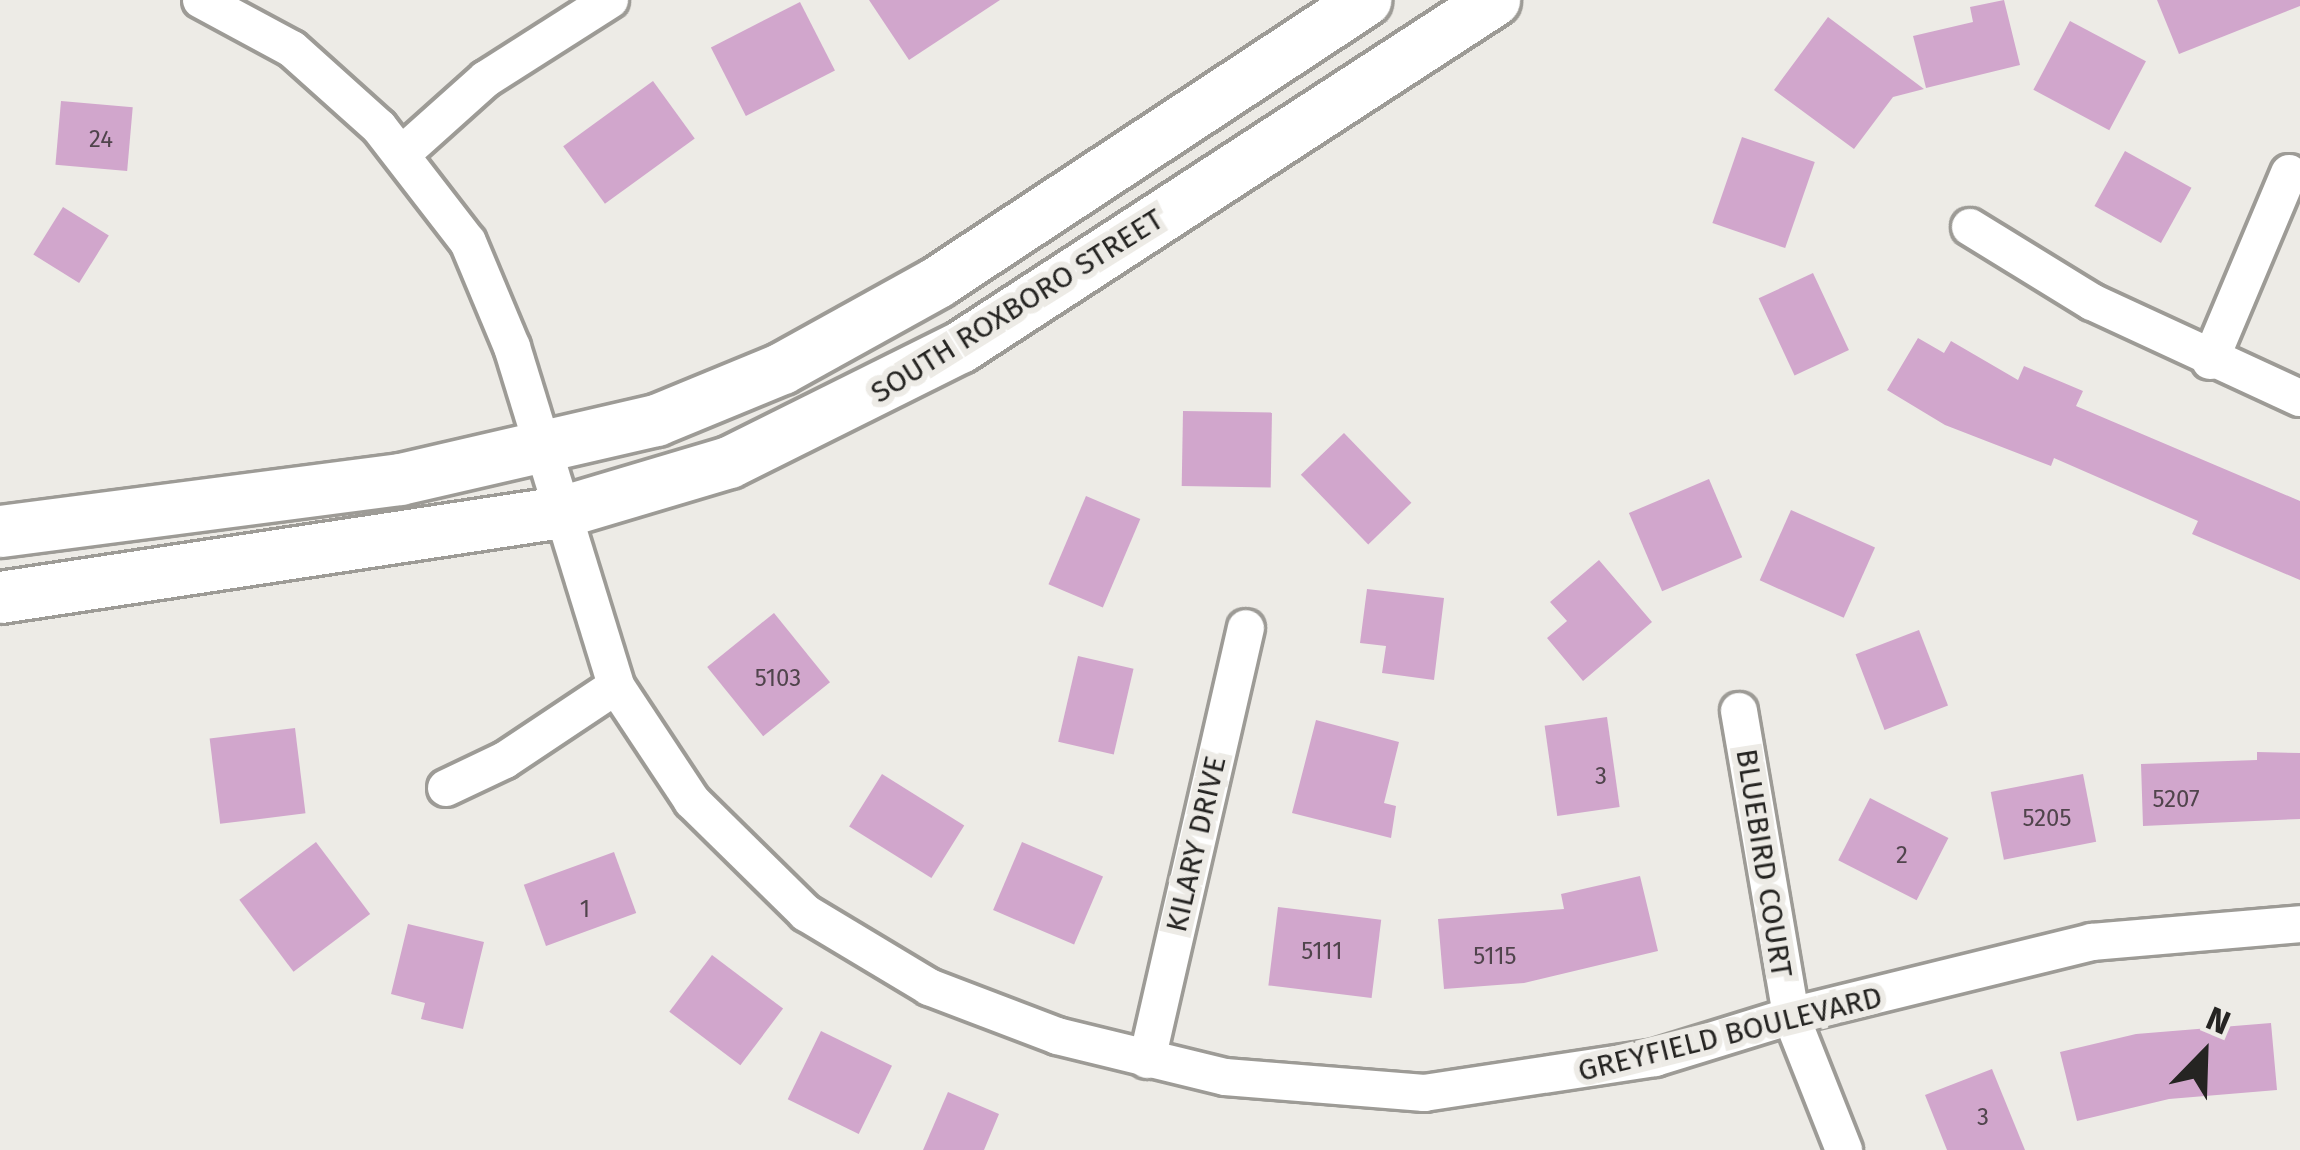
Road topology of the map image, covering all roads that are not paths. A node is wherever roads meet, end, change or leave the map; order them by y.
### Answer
1 (201, 0) edge
2 (610, 0) edge
3 (1365, 0) edge
4 (1494, 0) edge
5 (402, 154) junction
6 (2289, 173) dead end
7 (1970, 227) dead end
8 (2210, 361) junction
9 (2300, 398) edge
10 (544, 452) junction
11 (561, 512) junction
12 (0, 531) edge
13 (0, 597) edge
14 (1246, 628) dead end
15 (616, 686) junction
16 (1739, 711) dead end
17 (446, 788) dead end
18 (2300, 924) edge
19 (1791, 1016) junction
20 (1148, 1060) junction
21 (1844, 1150) edge

1 - 5 street, GREYFIELD BOULEVARD
2 - 5 street
3 - 10 street, SOUTH ROXBORO STREET
4 - 11 street, SOUTH ROXBORO STREET
5 - 10 street, GREYFIELD BOULEVARD
6 - 8 street
7 - 8 street
8 - 9 street
10 - 11 street, GREYFIELD BOULEVARD
10 - 12 street, SOUTH ROXBORO STREET
11 - 13 street, SOUTH ROXBORO STREET
11 - 15 street, GREYFIELD BOULEVARD
14 - 20 street, KILARY DRIVE
15 - 17 street
15 - 20 street, GREYFIELD BOULEVARD
16 - 19 street, BLUEBIRD COURT
18 - 19 street, GREYFIELD BOULEVARD
19 - 20 street, GREYFIELD BOULEVARD
19 - 21 street, BLUEBIRD COURT

